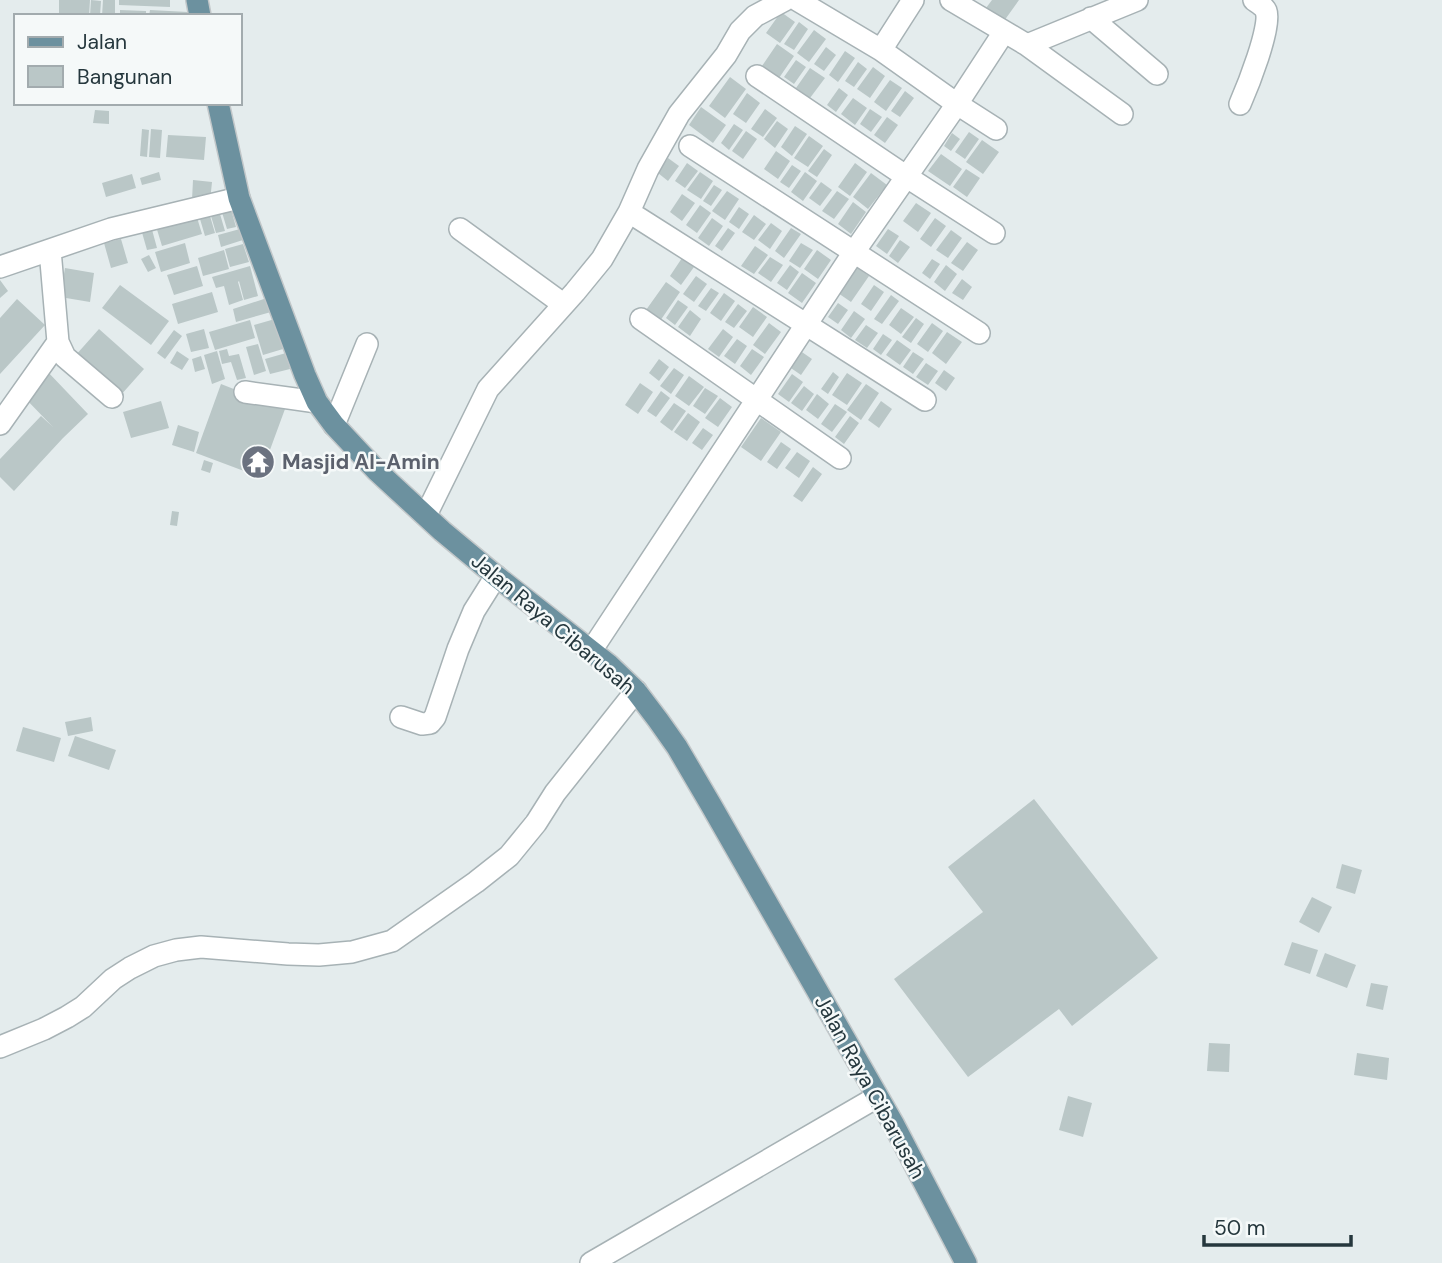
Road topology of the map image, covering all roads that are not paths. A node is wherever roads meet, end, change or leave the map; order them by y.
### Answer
1 (785, 0) edge
2 (797, 0) edge
3 (913, 0) edge
4 (951, 0) edge
5 (1138, 0) edge
6 (1254, 0) edge
7 (1091, 18) junction
8 (1004, 32) junction
9 (1027, 46) junction
10 (881, 50) junction
11 (1157, 74) dead end
12 (757, 76) dead end
13 (957, 104) junction
14 (1240, 104) dead end
15 (218, 105) edge
16 (1122, 114) dead end
17 (996, 129) dead end
18 (690, 146) dead end
19 (907, 177) junction
20 (239, 198) junction
21 (629, 212) junction
22 (460, 229) dead end
23 (995, 233) dead end
24 (50, 250) junction
25 (854, 251) junction
26 (0, 267) edge
27 (563, 304) junction
28 (641, 319) dead end
29 (806, 324) junction
30 (979, 333) dead end
31 (58, 342) junction
32 (367, 344) dead end
33 (246, 392) dead end
34 (112, 397) dead end
35 (756, 400) junction
36 (925, 400) dead end
37 (317, 402) junction
38 (0, 424) edge
39 (334, 425) junction
40 (840, 458) dead end
41 (426, 515) junction
42 (496, 576) junction
43 (591, 651) junction
44 (636, 691) junction
45 (401, 717) dead end
46 (0, 1047) edge
47 (877, 1097) junction
48 (591, 1263) edge
49 (966, 1263) edge

1 - 21 street
2 - 10 street
3 - 10 street
4 - 8 street
5 - 7 street
6 - 14 street
7 - 9 street
7 - 11 street
8 - 9 street
8 - 13 street
9 - 16 street
10 - 13 street
12 - 19 street
13 - 17 street
13 - 19 street
15 - 20 main road, Jalan Raya Cibarusah
18 - 25 street
19 - 23 street
19 - 25 street
20 - 24 street
20 - 37 main road, Jalan Raya Cibarusah
21 - 27 street
21 - 29 street
22 - 27 street
24 - 26 street
24 - 31 street
25 - 29 street
25 - 30 street
27 - 41 street
28 - 35 street
29 - 35 street
29 - 36 street
31 - 34 street
31 - 38 street
32 - 39 street
33 - 37 street
35 - 40 street
35 - 43 street
37 - 39 main road, Jalan Raya Cibarusah
39 - 41 main road, Jalan Raya Cibarusah
41 - 42 main road, Jalan Raya Cibarusah
42 - 43 main road, Jalan Raya Cibarusah
42 - 45 street
43 - 44 main road, Jalan Raya Cibarusah
44 - 46 street
44 - 47 main road, Jalan Raya Cibarusah
47 - 48 street
47 - 49 main road, Jalan Raya Cibarusah

